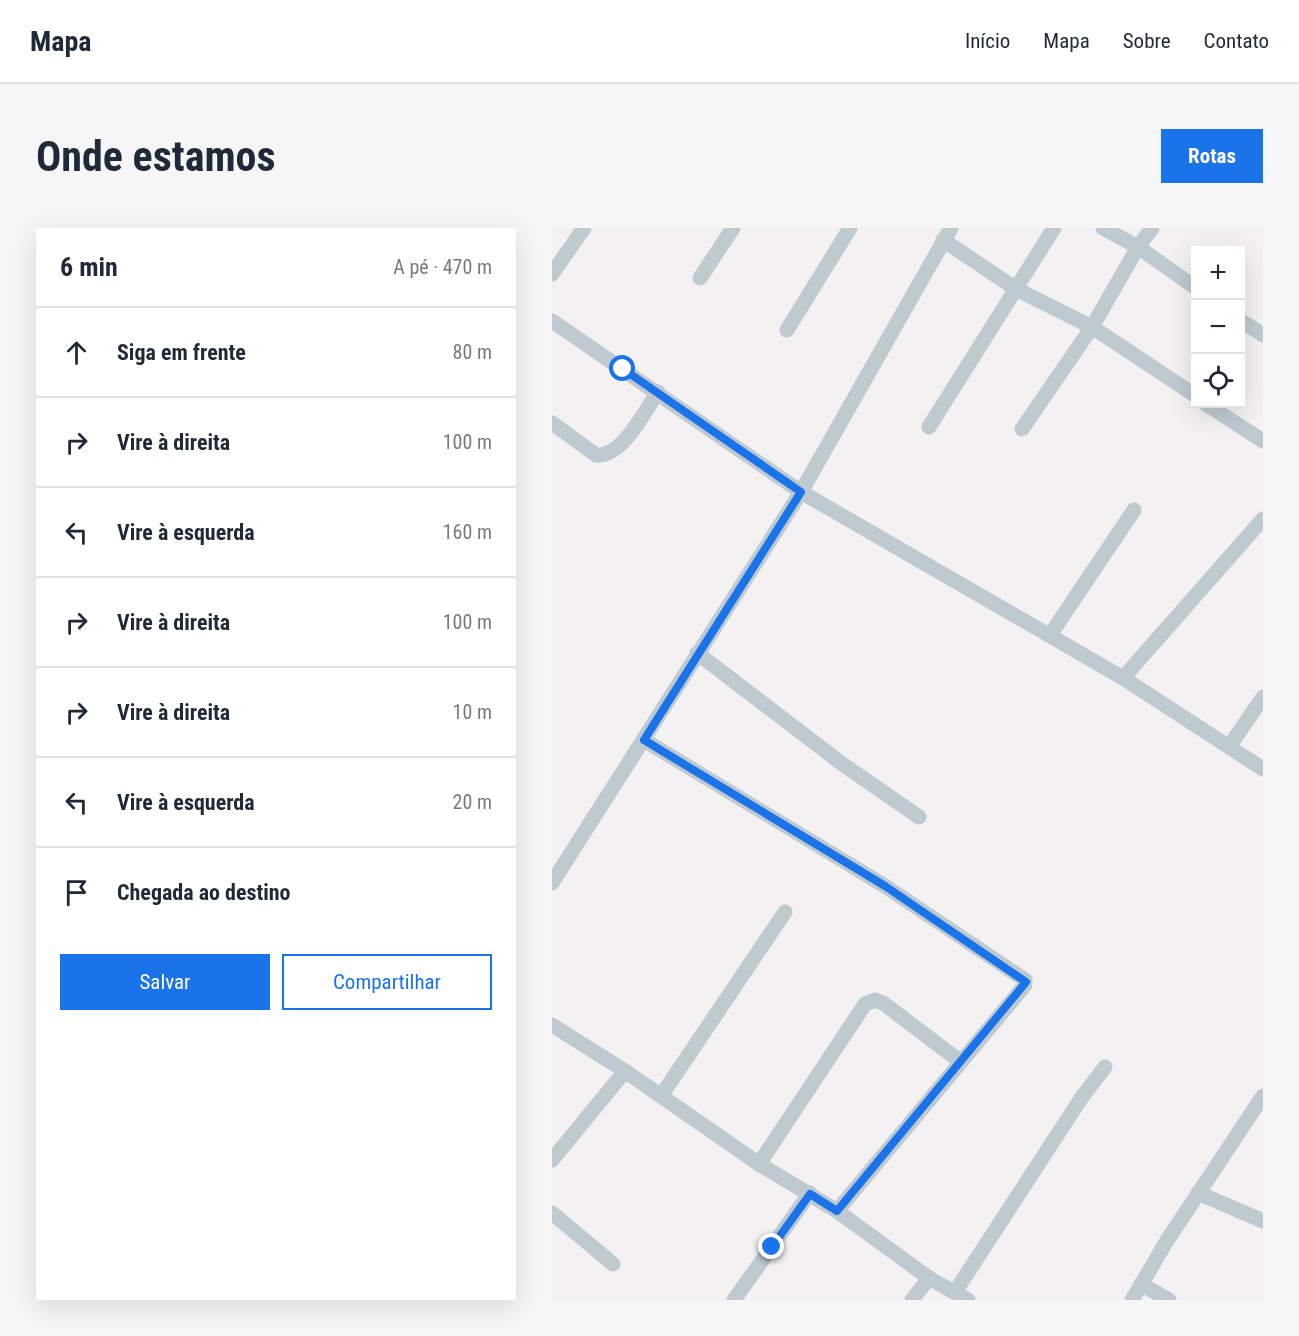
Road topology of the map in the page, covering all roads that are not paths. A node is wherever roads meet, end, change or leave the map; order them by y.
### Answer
1 (584, 228) edge
2 (733, 228) edge
3 (850, 228) edge
4 (1054, 228) edge
5 (1103, 228) edge
6 (1152, 228) edge
7 (947, 234) edge
8 (1138, 247) junction
9 (552, 274) edge
10 (700, 278) dead end
11 (1191, 284) edge
12 (1017, 289) junction
13 (552, 321) edge
14 (1245, 323) edge
15 (1092, 327) junction
16 (787, 330) dead end
17 (1263, 335) edge
18 (1191, 389) edge
19 (658, 392) junction
20 (1212, 408) edge
21 (552, 423) edge
22 (929, 427) dead end
23 (1022, 429) dead end
24 (1263, 441) edge
25 (801, 492) junction
26 (1134, 510) dead end
27 (1263, 519) edge
28 (1050, 635) junction
29 (697, 653) junction
30 (1123, 678) junction
31 (1263, 697) edge
32 (644, 740) junction
33 (1229, 747) junction
34 (1263, 769) edge
35 (919, 817) dead end
36 (552, 883) edge
37 (785, 912) dead end
38 (552, 1025) edge
39 (961, 1062) junction
40 (1105, 1067) dead end
41 (625, 1071) junction
42 (661, 1096) junction
43 (1263, 1096) edge
44 (552, 1160) edge
45 (759, 1164) junction
46 (1198, 1193) junction
47 (810, 1194) junction
48 (837, 1211) junction
49 (552, 1213) edge
50 (1263, 1221) edge
51 (613, 1264) dead end
52 (929, 1278) junction
53 (1141, 1284) junction
54 (961, 1296) edge
55 (734, 1300) edge
56 (912, 1300) edge
57 (1132, 1300) edge
58 (1169, 1300) edge

1 - 9 street
2 - 10 street
3 - 16 street
4 - 12 street
5 - 8 street
6 - 8 street
7 - 12 street
7 - 25 street
8 - 11 street
8 - 15 street
12 - 15 street
12 - 22 street
13 - 19 street
14 - 17 street
15 - 18 street
15 - 23 street
19 - 21 street
19 - 25 street
20 - 24 street
25 - 28 street
25 - 29 street
26 - 28 street
27 - 30 street
28 - 30 street
29 - 32 street
29 - 35 street
30 - 33 street
31 - 33 street
32 - 36 street
32 - 39 street
33 - 34 street
37 - 42 street
38 - 41 street
39 - 45 street
39 - 48 street
40 - 54 street
41 - 42 street
41 - 44 street
42 - 45 street
43 - 46 street
45 - 47 street
46 - 50 street
46 - 53 street
47 - 48 street
47 - 55 street
48 - 52 street
49 - 51 street
52 - 54 street
52 - 56 street
53 - 57 street
53 - 58 street

